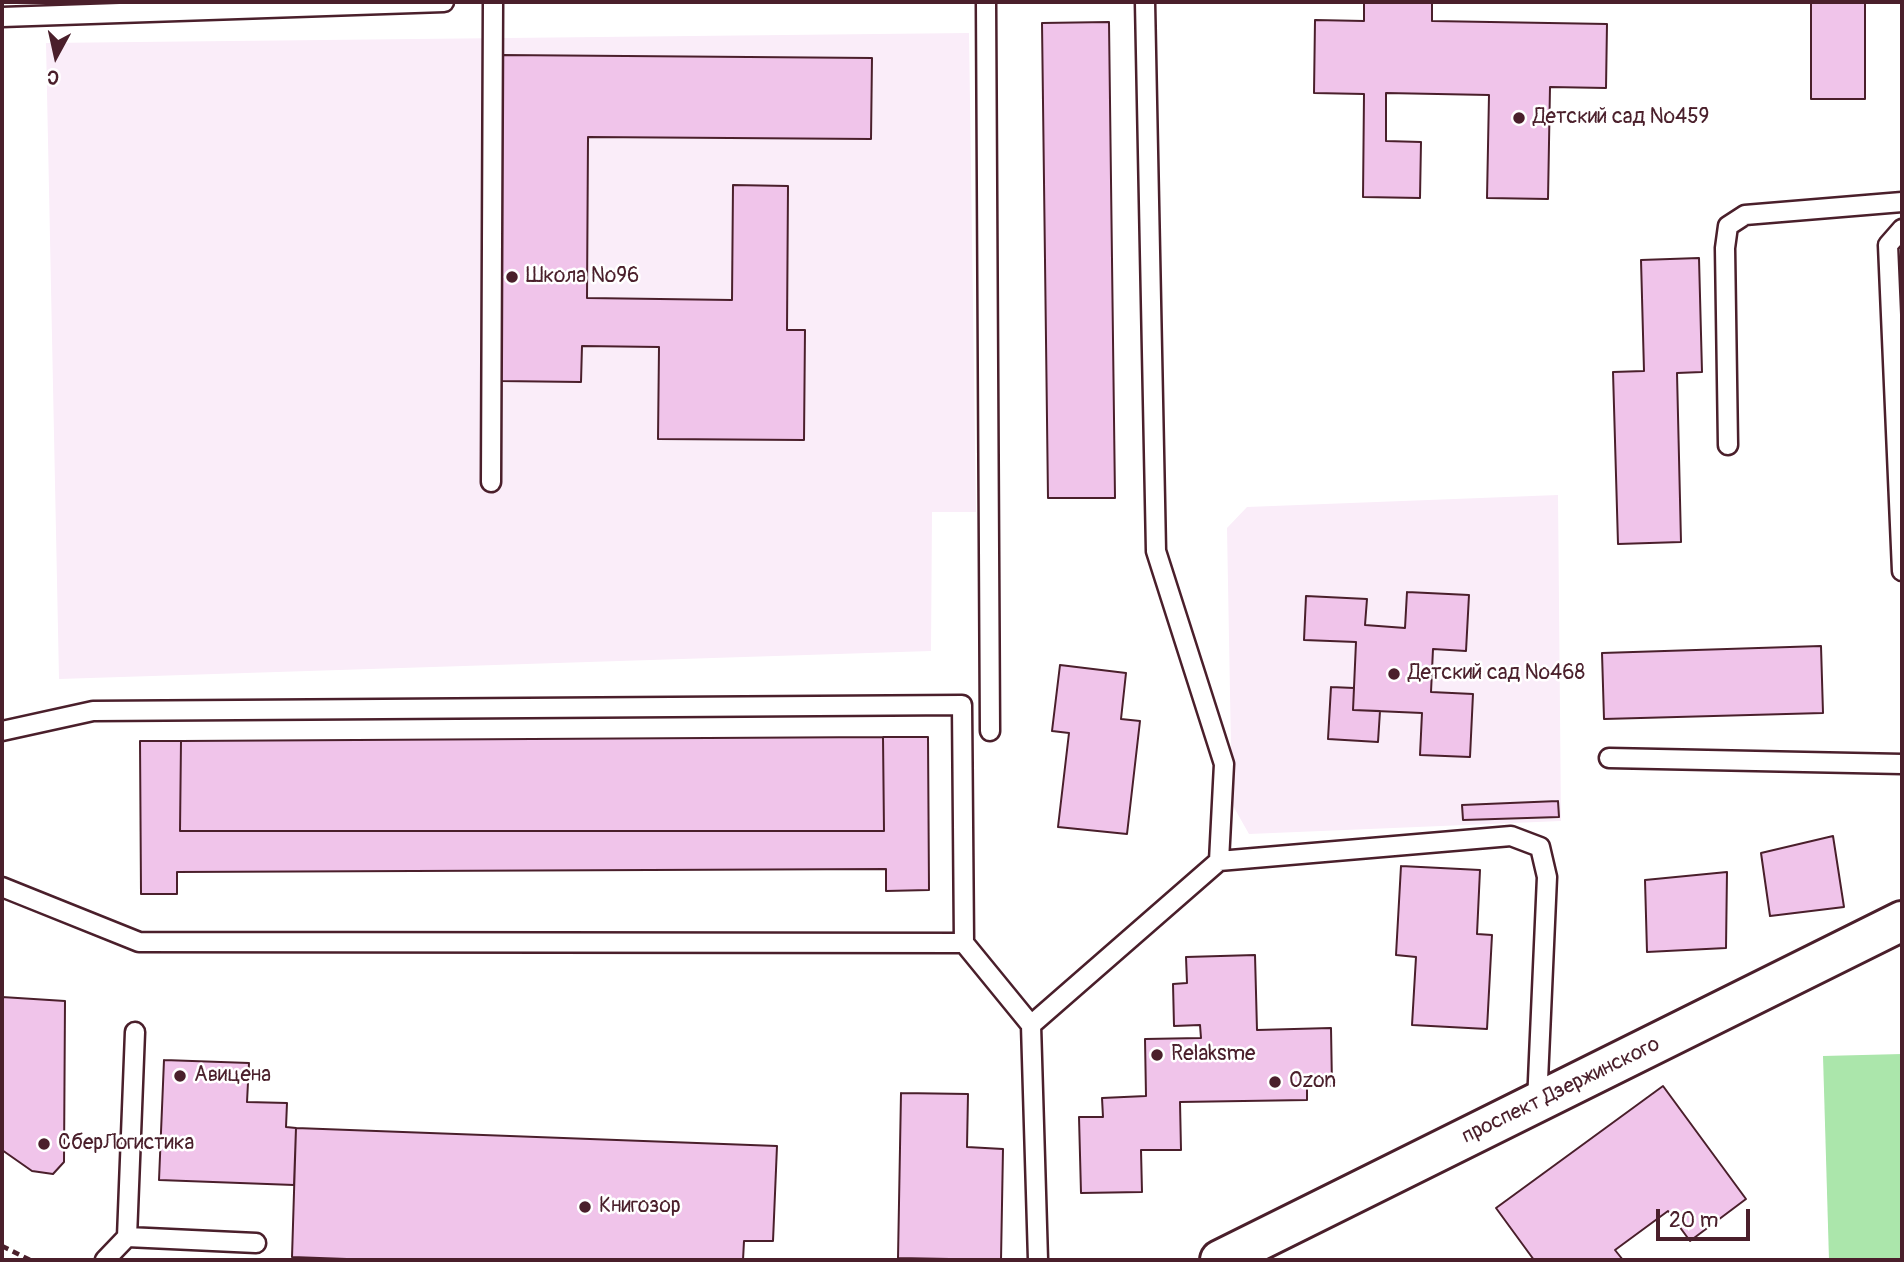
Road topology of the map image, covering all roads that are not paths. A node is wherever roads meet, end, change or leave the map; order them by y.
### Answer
1 (444, 2) edge
2 (493, 2) edge
3 (986, 2) edge
4 (1145, 2) edge
5 (2, 17) edge
6 (1902, 202) edge
7 (1902, 229) edge
8 (1728, 446) dead end
9 (491, 482) dead end
10 (1902, 571) edge
11 (2, 731) edge
12 (990, 731) dead end
13 (1609, 758) dead end
14 (1902, 764) edge
15 (1219, 861) junction
16 (2, 887) edge
17 (1902, 922) edge
18 (964, 943) junction
19 (1031, 1024) junction
20 (135, 1032) dead end
21 (1537, 1103) junction
22 (127, 1237) junction
23 (256, 1242) dead end
24 (105, 1260) edge
25 (1038, 1260) edge
26 (1220, 1260) edge

1 - 5 lane
2 - 9 lane
3 - 12 lane
4 - 15 lane
6 - 8 lane
7 - 10 lane
11 - 18 lane
13 - 14 lane
15 - 19 lane
15 - 21 lane
16 - 18 lane
17 - 21 street, проспект Дзержинского
18 - 19 lane
19 - 25 lane
20 - 22 lane
21 - 26 street, проспект Дзержинского
22 - 23 lane
22 - 24 lane

